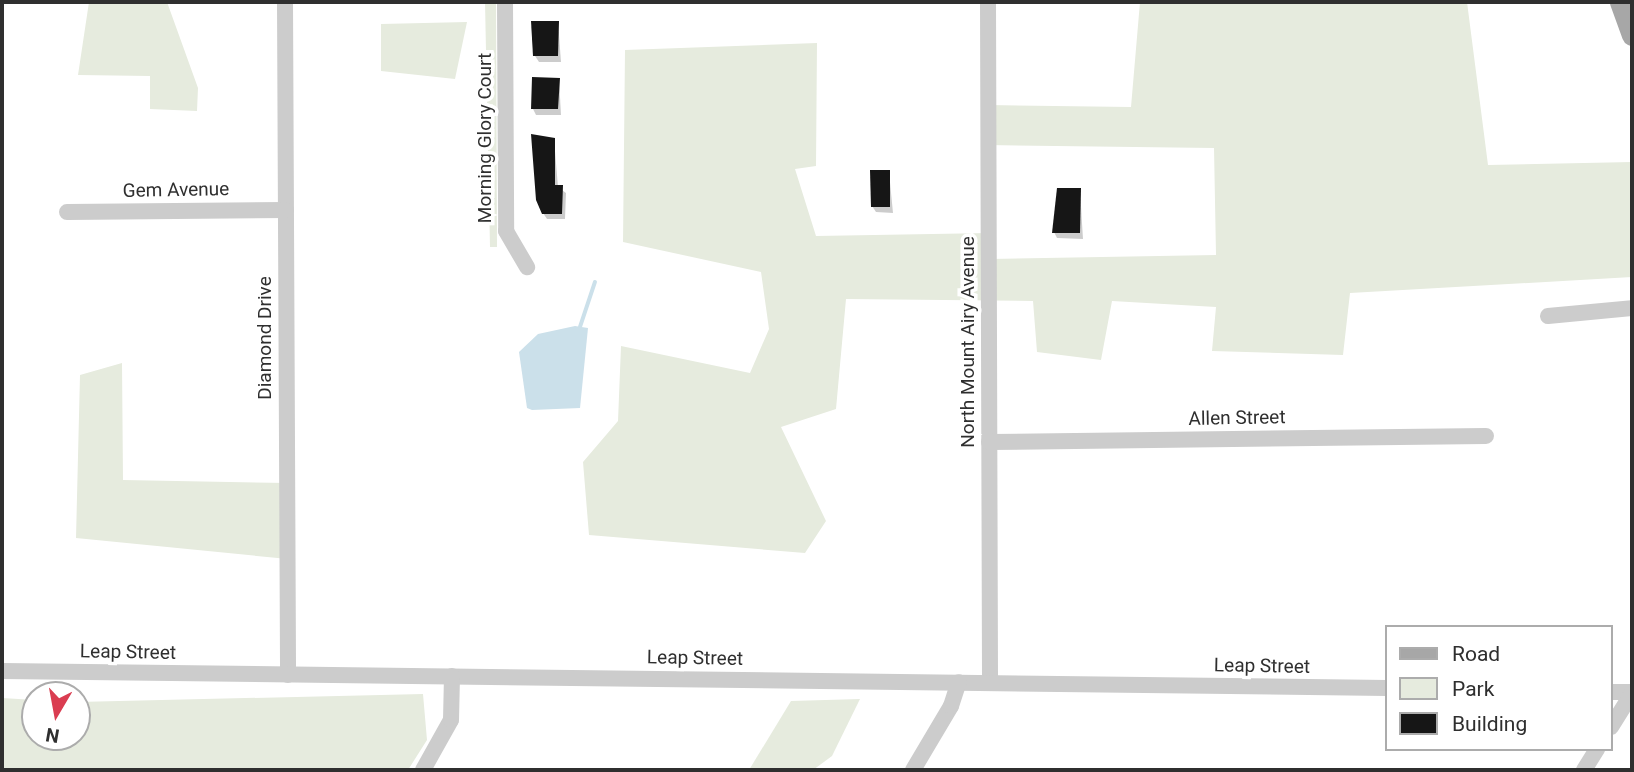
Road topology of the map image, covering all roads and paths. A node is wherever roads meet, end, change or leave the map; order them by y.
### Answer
1 (285, 2) edge
2 (505, 2) edge
3 (988, 2) edge
4 (1620, 2) edge
5 (1632, 35) edge
6 (286, 210) junction
7 (67, 212) dead end
8 (527, 267) dead end
9 (1632, 308) edge
10 (1548, 316) dead end
11 (1486, 436) dead end
12 (989, 442) junction
13 (2, 671) edge
14 (288, 675) junction
15 (452, 676) junction
16 (959, 682) junction
17 (990, 683) junction
18 (1386, 688) edge
19 (1613, 692) edge
20 (1632, 693) edge
21 (1613, 724) edge
22 (1596, 751) edge
23 (423, 770) edge
24 (913, 770) edge
25 (1584, 770) edge

1 - 6 street, Diamond Drive
2 - 8 street, Morning Glory Court
3 - 12 street, North Mount Airy Avenue
4 - 5 main road
6 - 7 street, Gem Avenue
6 - 14 street, Diamond Drive
9 - 10 street
11 - 12 street, Allen Street
12 - 17 street, North Mount Airy Avenue
13 - 14 street, Leap Street
14 - 15 street, Leap Street
15 - 16 street, Leap Street
15 - 23 street
16 - 17 street, Leap Street
16 - 24 street
17 - 18 street, Leap Street
19 - 20 street
20 - 21 street
22 - 25 street

